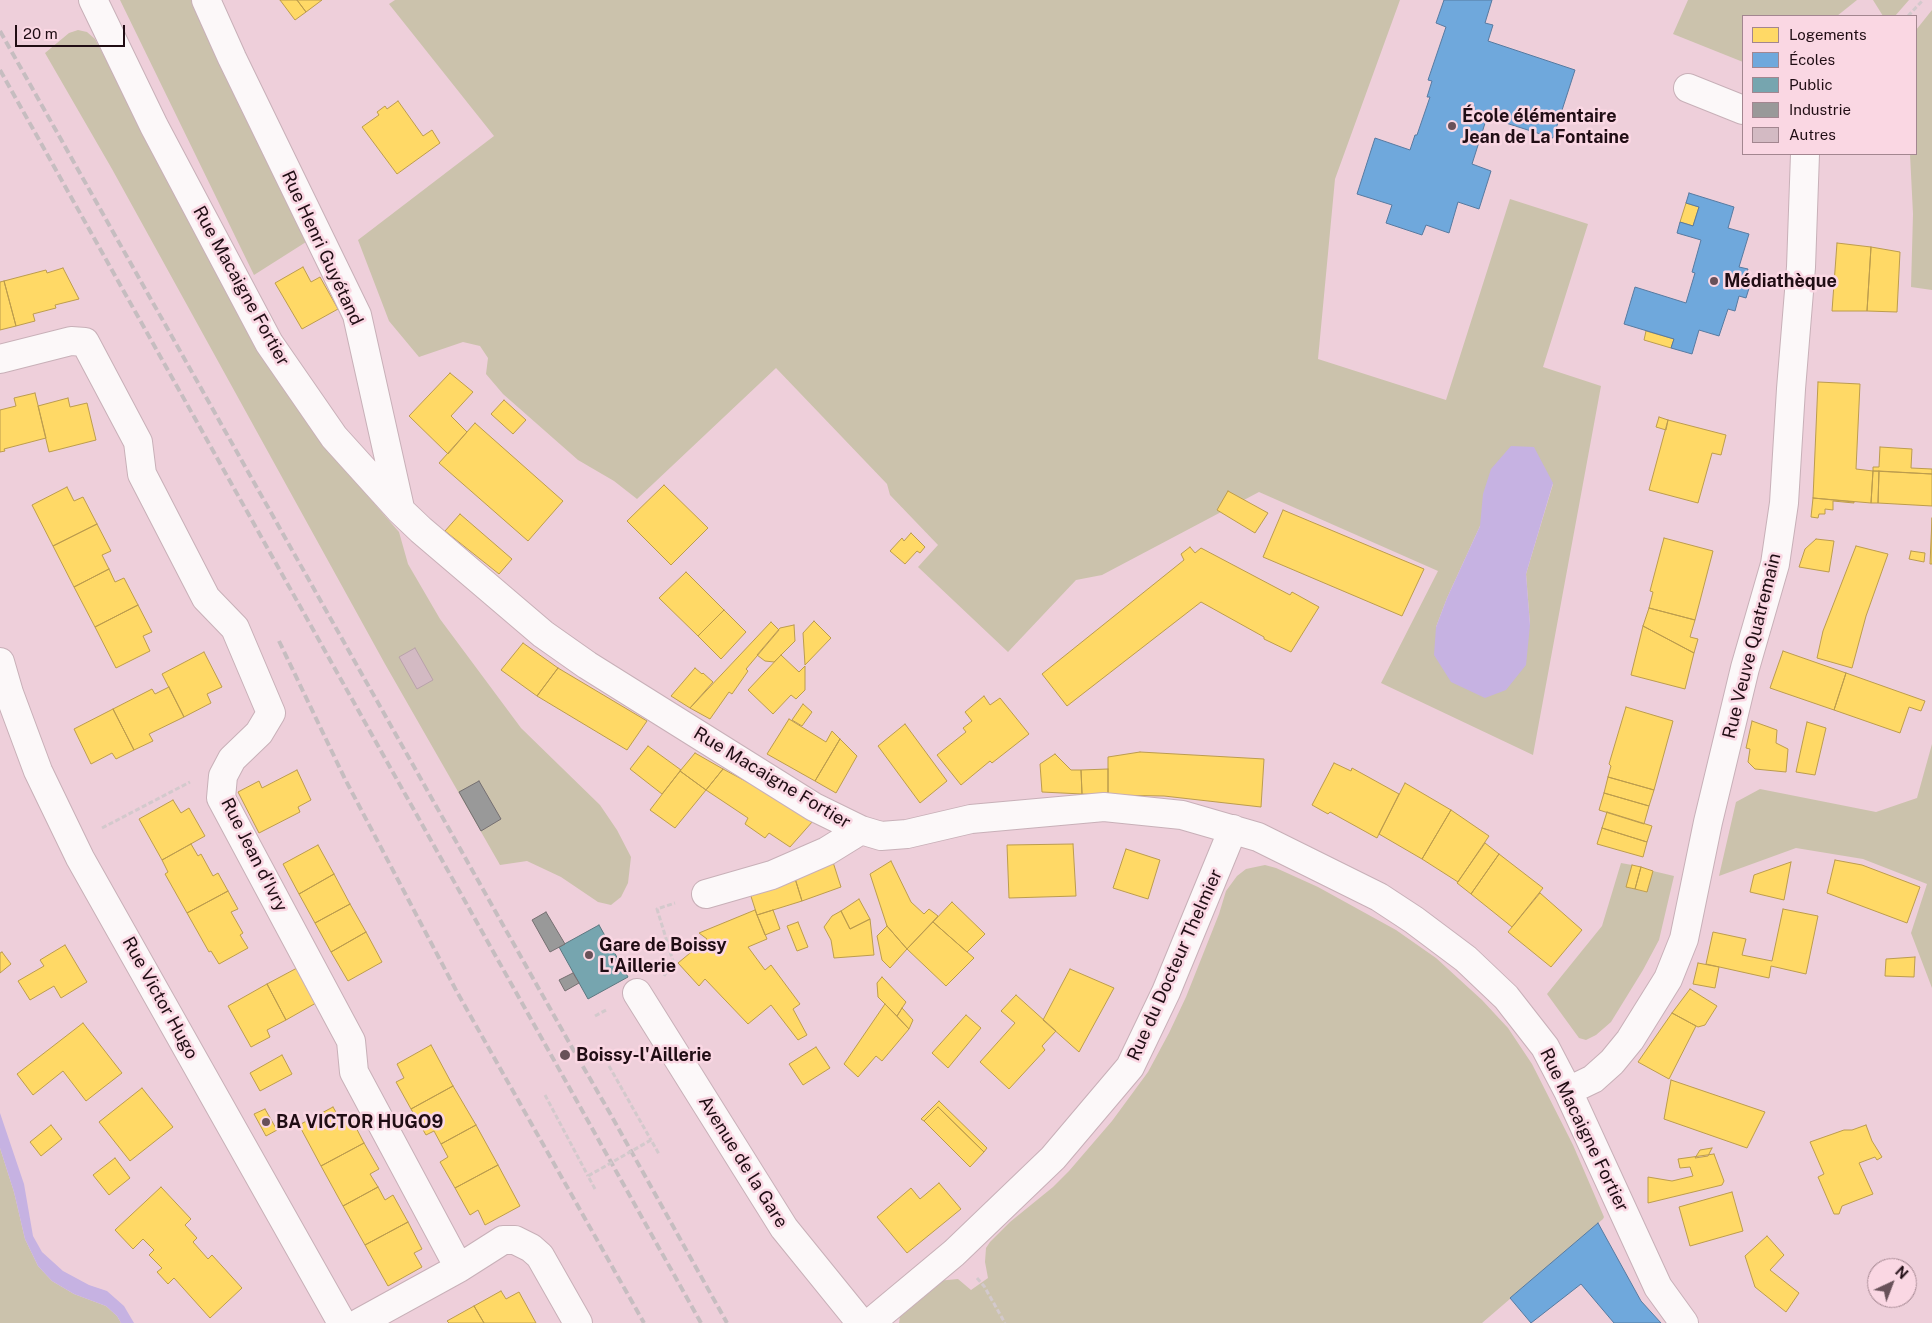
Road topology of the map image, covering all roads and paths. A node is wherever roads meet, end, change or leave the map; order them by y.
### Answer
1 (93, 0) edge
2 (206, 0) edge
3 (1923, 0) edge
4 (1909, 15) edge
5 (1688, 88) dead end
6 (1742, 110) edge
7 (1805, 155) edge
8 (0, 360) edge
9 (400, 510) junction
10 (0, 662) edge
11 (180, 787) dead end
12 (123, 818) dead end
13 (1233, 829) junction
14 (861, 830) junction
15 (706, 894) joint
16 (637, 993) joint
17 (609, 1066) dead end
18 (1568, 1091) junction
19 (544, 1095) dead end
20 (651, 1140) junction
21 (660, 1154) dead end
22 (588, 1176) junction
23 (595, 1189) dead end
24 (954, 1253) junction
25 (459, 1268) junction
26 (342, 1323) edge
27 (359, 1323) edge
28 (578, 1323) edge
29 (861, 1323) edge
30 (870, 1323) edge
31 (1006, 1323) edge
32 (1684, 1323) edge

1 - 9 street, Rue Macaigne Fortier
2 - 9 street, Rue Henri Guyétand
3 - 4 path
5 - 6 street
7 - 18 street, Rue Veuve Quatremain
8 - 25 street, Rue Jean d'Ivry
9 - 14 street, Rue Macaigne Fortier
10 - 26 street, Rue Victor Hugo
11 - 12 path
13 - 14 street, Rue Macaigne Fortier
13 - 18 street, Rue Macaigne Fortier
13 - 24 street, Rue du Docteur Thelmier
14 - 15 street
15 - 16 path
16 - 29 street, Avenue de la Gare
17 - 20 path
18 - 32 street, Rue Macaigne Fortier
19 - 22 path
20 - 21 path, bridge
20 - 22 path, bridge
22 - 23 path, bridge
24 - 30 street, Rue du Docteur Thelmier
24 - 31 path
25 - 27 street
25 - 28 street

